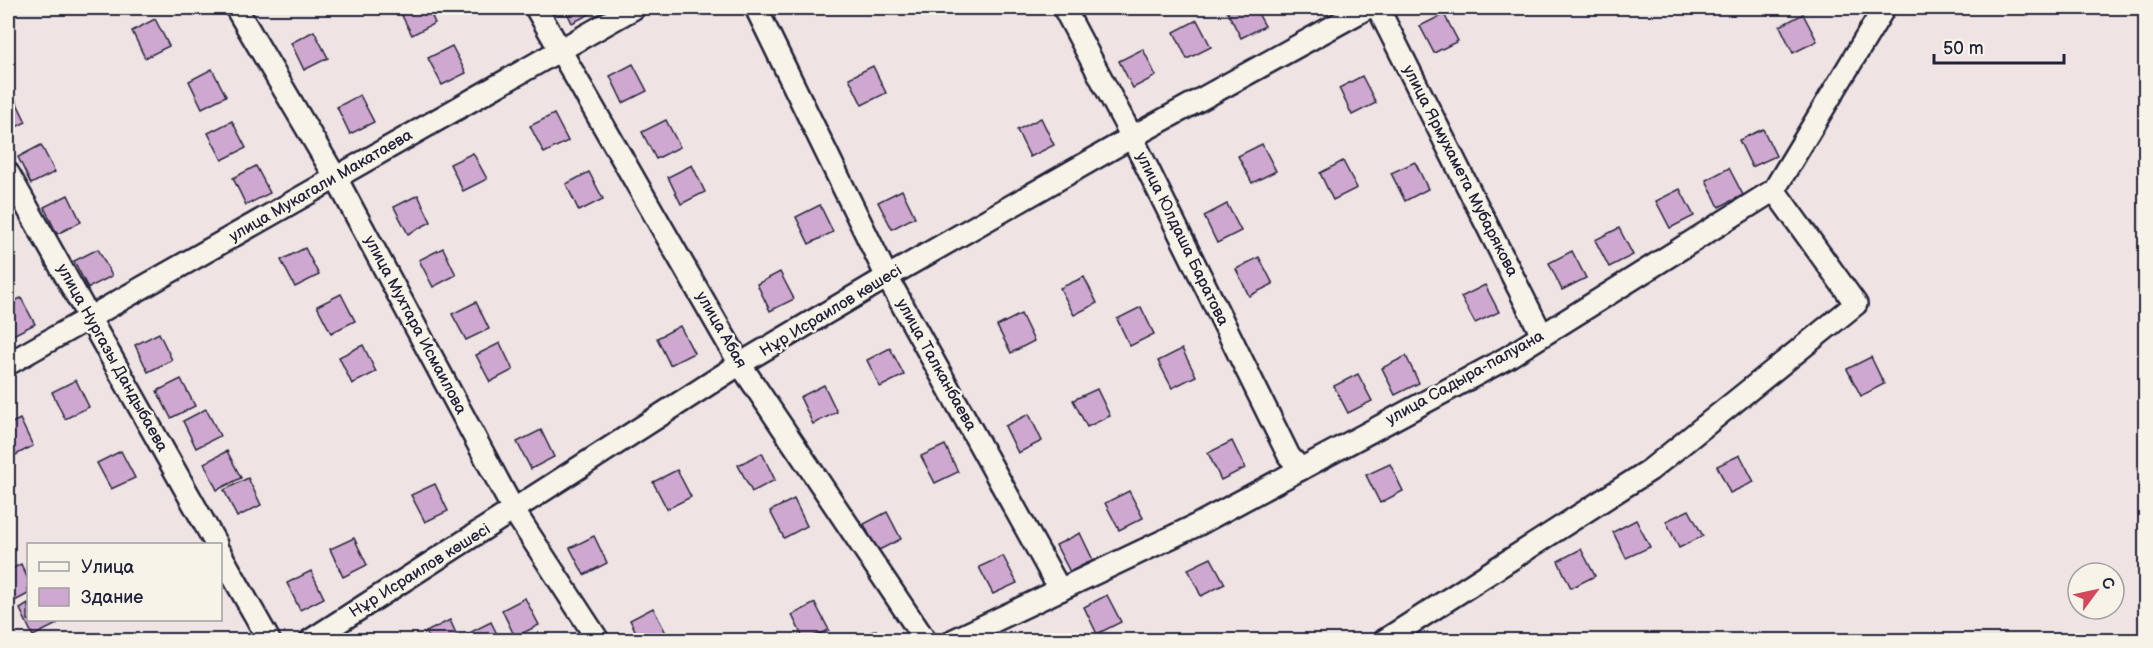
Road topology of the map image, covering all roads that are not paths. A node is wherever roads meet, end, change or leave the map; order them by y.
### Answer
1 (236, 8) edge
2 (536, 8) edge
3 (634, 8) edge
4 (756, 8) edge
5 (1064, 8) edge
6 (1366, 8) edge
7 (1378, 8) edge
8 (1884, 8) edge
9 (562, 50) junction
10 (1132, 137) junction
11 (8, 173) edge
12 (336, 178) junction
13 (1774, 190) junction
14 (887, 277) junction
15 (90, 318) junction
16 (1542, 335) junction
17 (8, 364) edge
18 (740, 364) junction
19 (1301, 469) junction
20 (514, 511) junction
21 (215, 543) edge
22 (222, 557) edge
23 (1060, 590) junction
24 (269, 640) edge
25 (311, 640) edge
26 (598, 640) edge
27 (925, 640) edge
28 (954, 640) edge
29 (1384, 640) edge

1 - 12 street, улица Мухтара Исмаилова
2 - 9 street, улица Абая
3 - 9 street, улица Мукагали Макатаева
4 - 14 street, улица Талканбаева
5 - 10 street, улица Юлдаша Баратова
6 - 10 street, Нұр Исраилов көшесі
7 - 16 street, улица Ярмухамета Мубарякова
8 - 13 street, улица Садыра-палуана
9 - 12 street, улица Мукагали Макатаева
9 - 18 street, улица Абая
10 - 14 street, Нұр Исраилов көшесі
10 - 19 street, улица Юлдаша Баратова
11 - 15 street, улица Нургазы Дандыбаева
12 - 15 street, улица Мукагали Макатаева
12 - 20 street, улица Мухтара Исмаилова
13 - 16 street, улица Садыра-палуана
13 - 29 street
14 - 18 street, Нұр Исраилов көшесі
14 - 23 street, улица Талканбаева
15 - 17 street, улица Мукагали Макатаева
15 - 21 street, улица Нургазы Дандыбаева
16 - 19 street, улица Садыра-палуана
18 - 20 street, Нұр Исраилов көшесі
18 - 27 street, улица Абая
19 - 23 street, улица Садыра-палуана
20 - 25 street, Нұр Исраилов көшесі
20 - 26 street, улица Мухтара Исмаилова
22 - 24 street
23 - 28 street, улица Садыра-палуана

